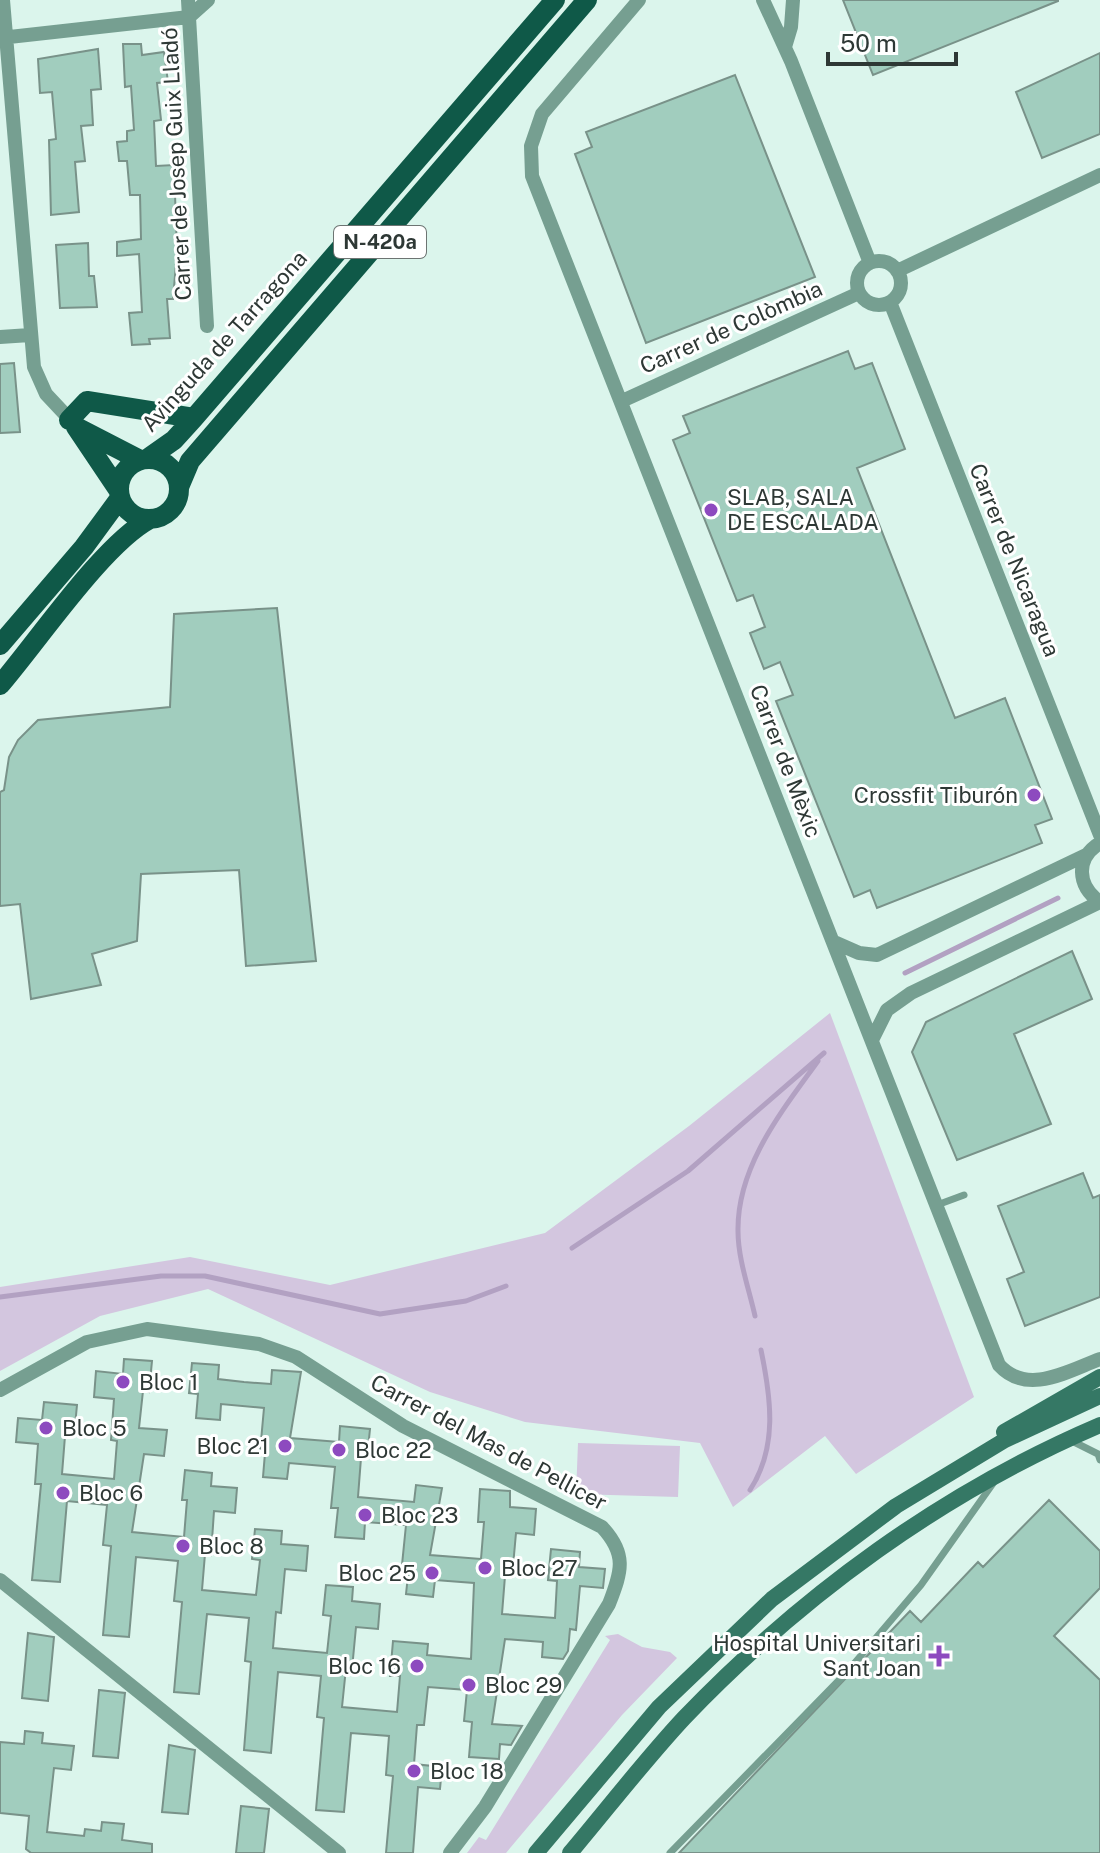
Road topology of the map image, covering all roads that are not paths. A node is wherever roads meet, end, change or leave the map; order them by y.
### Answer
1 (3, 0) edge
2 (188, 0) edge
3 (208, 0) edge
4 (555, 0) edge
5 (587, 0) edge
6 (639, 0) edge
7 (763, 0) edge
8 (793, 0) edge
9 (189, 17) junction
10 (3, 37) edge
11 (785, 47) junction
12 (1100, 175) edge
13 (870, 263) junction
14 (897, 271) junction
15 (859, 293) junction
16 (890, 302) junction
17 (207, 326) dead end
18 (30, 335) junction
19 (0, 337) edge
20 (622, 401) junction
21 (194, 418) junction
22 (73, 423) junction
23 (144, 460) junction
24 (179, 487) junction
25 (119, 495) junction
26 (150, 519) junction
27 (0, 645) edge
28 (0, 685) edge
29 (1100, 835) edge
30 (1100, 843) edge
31 (1086, 855) junction
32 (1100, 902) edge
33 (834, 942) junction
34 (872, 1040) junction
35 (964, 1195) dead end
36 (937, 1205) junction
37 (1100, 1359) edge
38 (1100, 1377) edge
39 (0, 1390) edge
40 (1100, 1396) edge
41 (1100, 1425) edge
42 (1068, 1439) junction
43 (1100, 1460) edge
44 (999, 1473) junction
45 (896, 1506) junction
46 (0, 1580) edge
47 (339, 1853) edge
48 (450, 1853) edge
49 (536, 1853) edge
50 (570, 1853) edge
51 (670, 1853) edge

1 - 10 street
2 - 9 street, Carrer de Josep Guix Lladó
3 - 9 street
4 - 21 main road, Avinguda de Tarragona / N-420a
5 - 24 main road, N-420a
6 - 20 street, Carrer de Mèxic
7 - 11 street
8 - 11 street
9 - 10 street
9 - 17 street, Carrer de Josep Guix Lladó
10 - 18 street
11 - 13 street
12 - 14 street
13 - 14 street
13 - 15 street
14 - 16 street
15 - 16 street
15 - 20 street, Carrer de Colòmbia
16 - 29 street, Carrer de Nicaragua
18 - 19 street
18 - 22 street
20 - 33 street, Carrer de Mèxic
21 - 22 main road
21 - 23 main road, Avinguda de Tarragona / N-420a
22 - 23 main road
22 - 25 main road
23 - 24 main road
23 - 25 main road, N-420a
24 - 26 main road, N-420a
25 - 26 main road
25 - 27 main road, N-420a
26 - 28 main road, N-420a
30 - 31 street
31 - 32 street
31 - 33 street
32 - 34 street
33 - 34 street, Carrer de Mèxic
34 - 36 street, Carrer de Mèxic
35 - 36 lane
36 - 37 street, Carrer de Mèxic
38 - 45 main road
39 - 48 street, Carrer del Mas de Pellicer
40 - 45 main road
41 - 42 main road
42 - 43 lane
42 - 44 main road
44 - 50 main road
44 - 51 lane
45 - 49 main road
46 - 47 street

